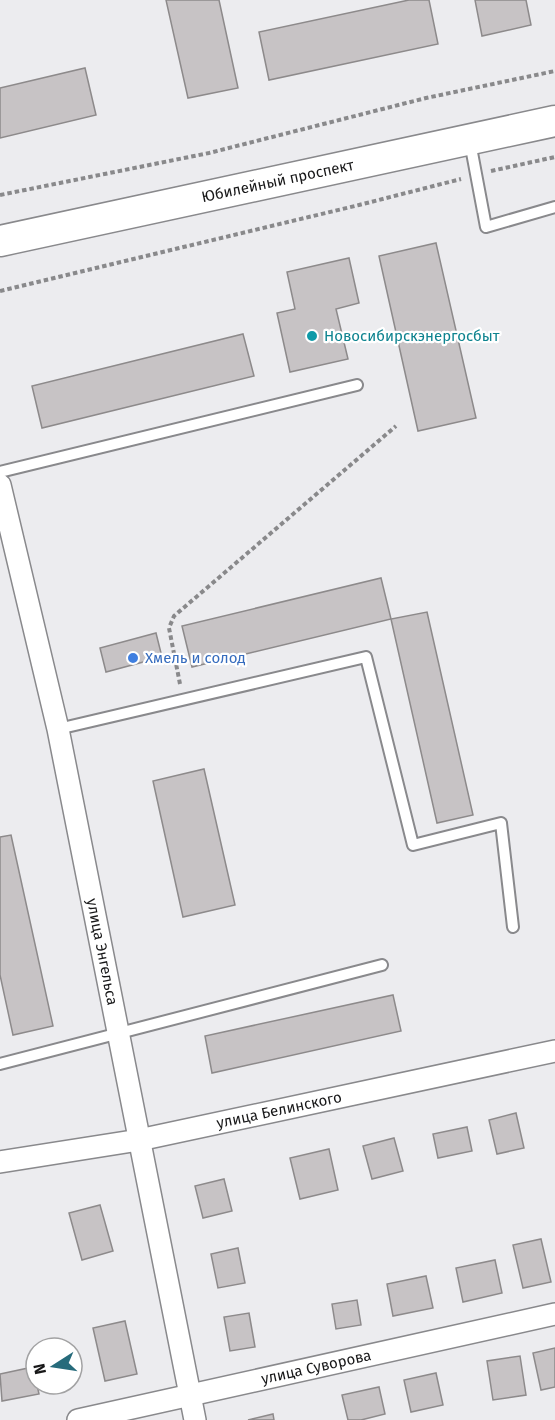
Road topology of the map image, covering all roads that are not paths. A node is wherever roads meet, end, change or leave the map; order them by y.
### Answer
1 (555, 120) edge
2 (469, 138) junction
3 (555, 207) edge
4 (0, 241) edge
5 (357, 386) dead end
6 (0, 472) edge
7 (0, 485) edge
8 (58, 729) junction
9 (513, 927) dead end
10 (382, 965) dead end
11 (118, 1033) junction
12 (555, 1051) edge
13 (0, 1064) edge
14 (139, 1140) junction
15 (0, 1162) edge
16 (555, 1314) edge
17 (190, 1396) junction
18 (78, 1420) edge
19 (195, 1420) edge

1 - 2 main road, Юбилейный проспект
2 - 3 lane
2 - 4 main road, Юбилейный проспект
5 - 6 lane
7 - 8 street, улица Энгельса
8 - 9 lane
8 - 11 street, улица Энгельса
10 - 11 lane
11 - 13 lane
11 - 14 street, улица Энгельса
12 - 14 street, улица Белинского
14 - 15 street, улица Белинского
14 - 17 street, улица Энгельса
16 - 17 street, улица Суворова
17 - 18 street, улица Суворова
17 - 19 street, улица Энгельса

